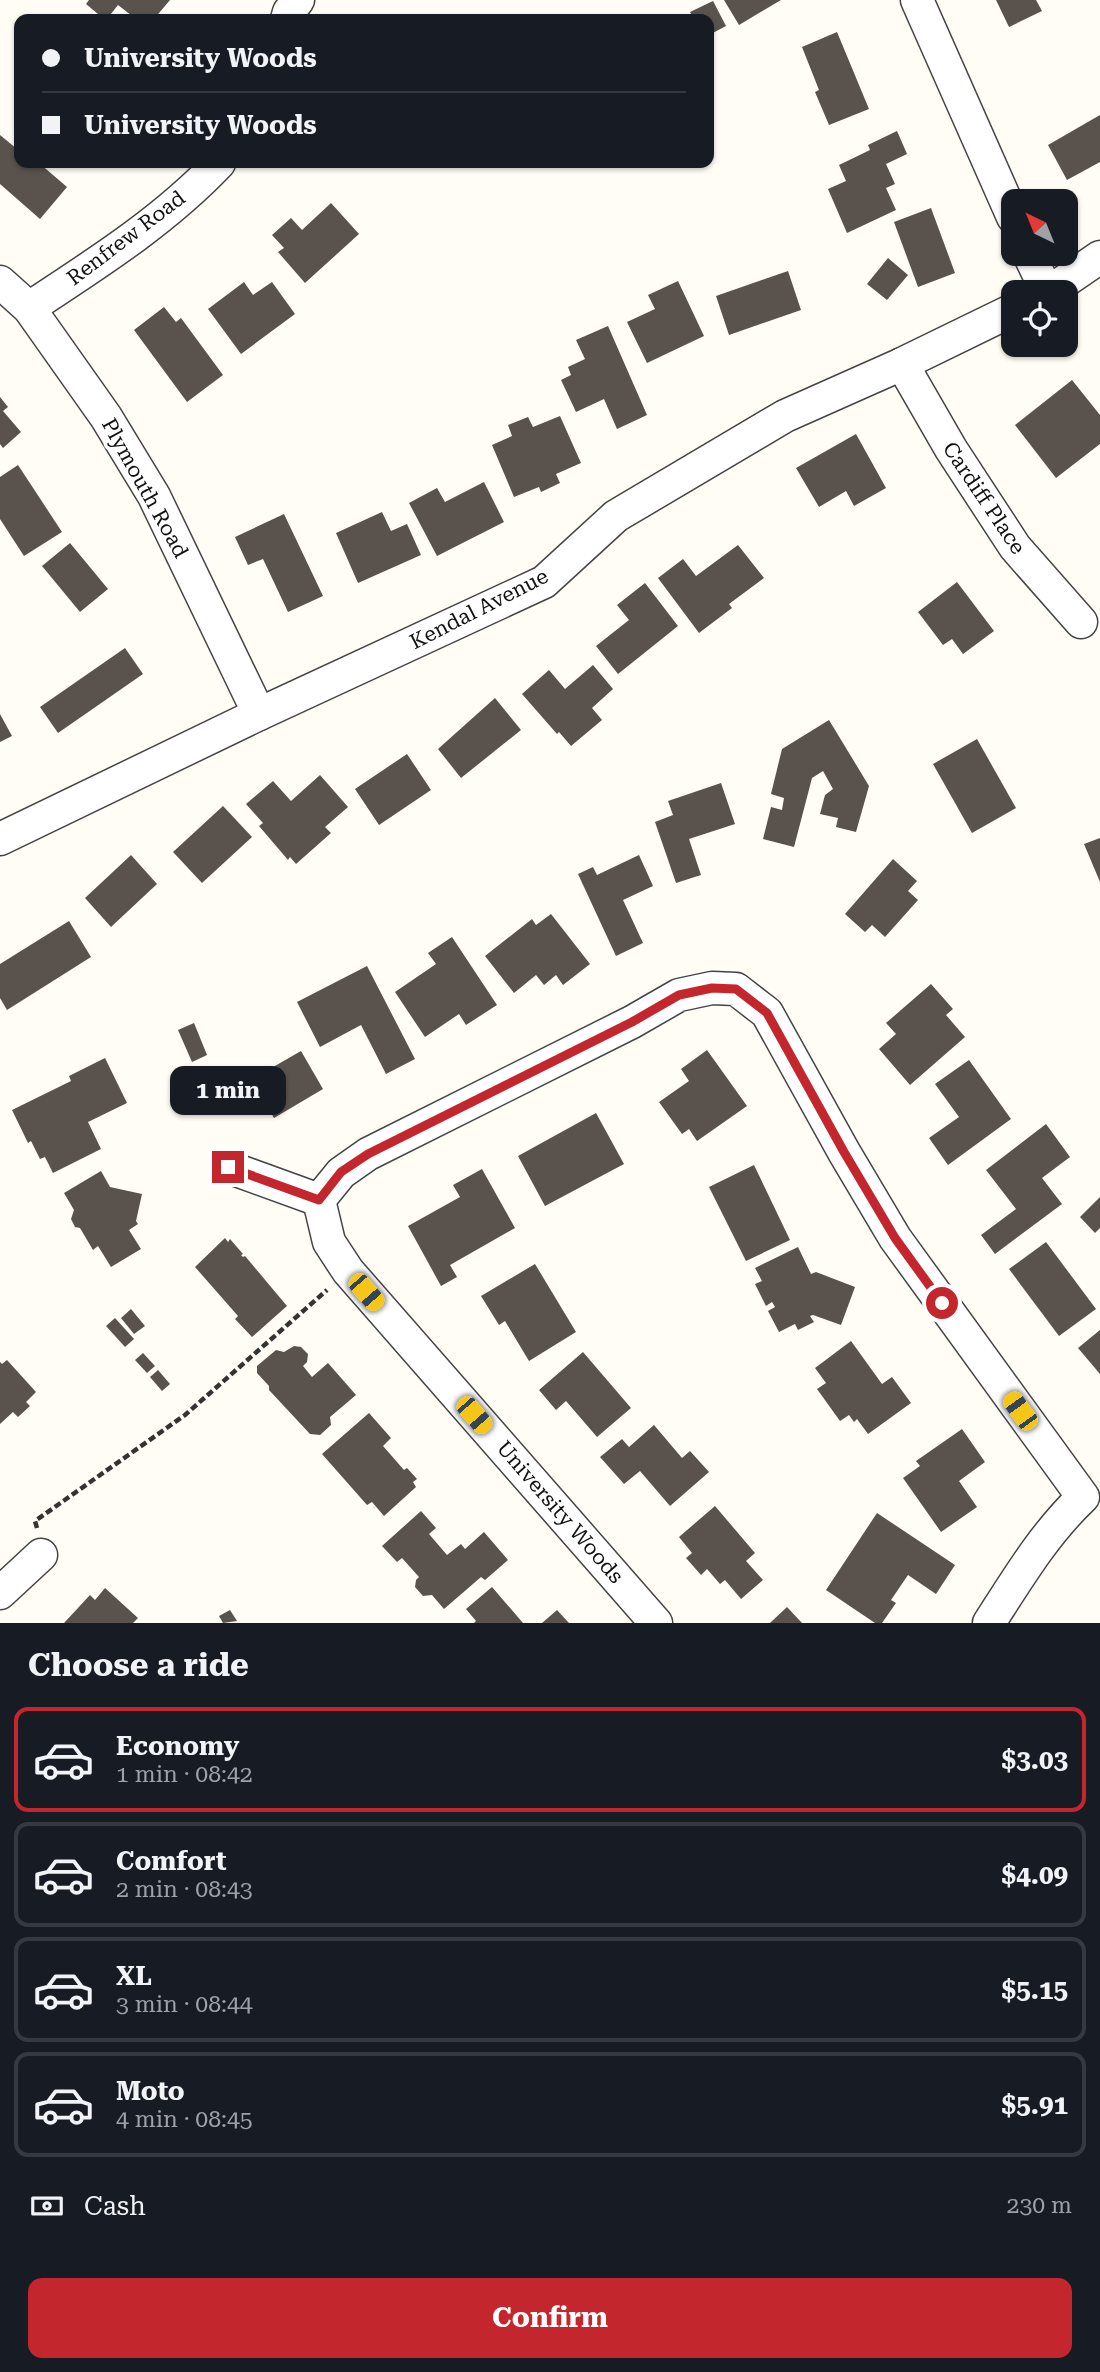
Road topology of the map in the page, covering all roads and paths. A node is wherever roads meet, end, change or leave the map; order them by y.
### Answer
1 (917, 0) edge
2 (214, 168) edge
3 (1001, 190) edge
4 (1100, 257) edge
5 (1066, 280) edge
6 (0, 282) edge
7 (29, 308) junction
8 (1001, 316) edge
9 (902, 364) junction
10 (1080, 622) dead end
11 (259, 714) junction
12 (0, 839) edge
13 (228, 1167) dead end
14 (319, 1200) junction
15 (348, 1271) junction
16 (1091, 1499) edge
17 (41, 1555) joint
18 (0, 1593) edge
19 (656, 1623) edge
20 (989, 1623) edge

1 - 3 street
2 - 7 street, Renfrew Road
4 - 5 street
6 - 7 street, Plymouth Road
7 - 11 street, Plymouth Road
8 - 9 street, Kendal Avenue
9 - 10 street, Cardiff Place
9 - 11 street, Kendal Avenue
11 - 12 street, Kendal Avenue
13 - 14 street
14 - 15 street, University Woods
14 - 16 street
15 - 17 path
15 - 19 street, University Woods
16 - 20 street
17 - 18 street

